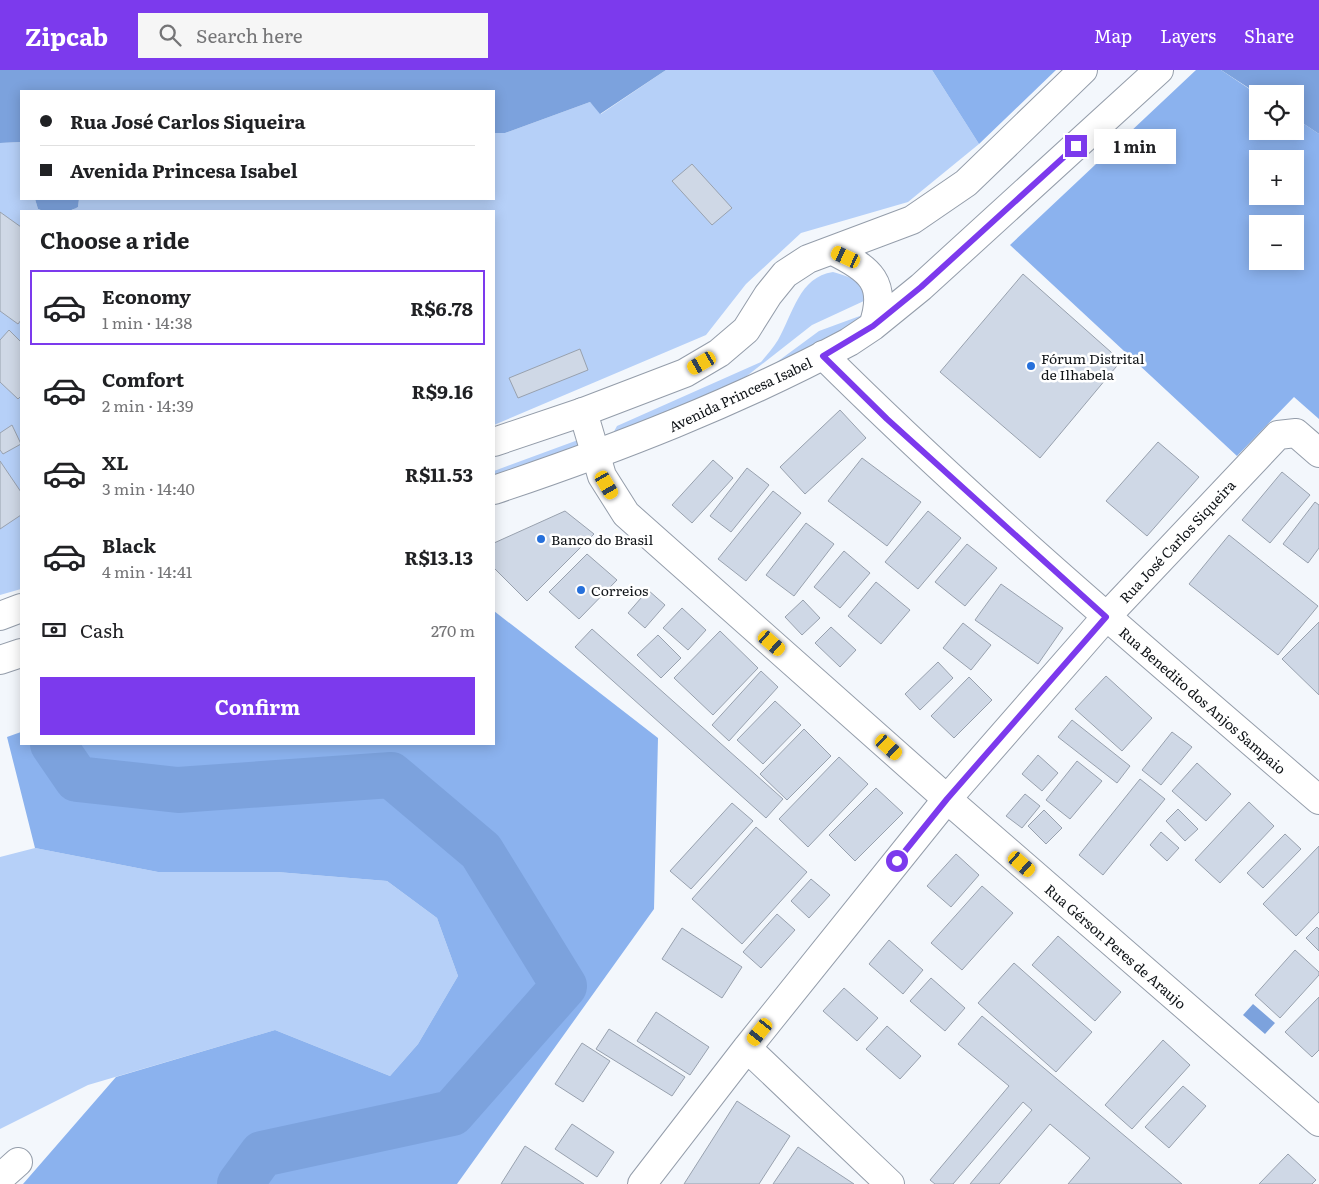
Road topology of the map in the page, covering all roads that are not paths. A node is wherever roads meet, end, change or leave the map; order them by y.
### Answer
1 (1083, 70) edge
2 (1159, 70) edge
3 (833, 251) junction
4 (873, 326) junction
5 (823, 356) junction
6 (583, 412) junction
7 (495, 442) edge
8 (1319, 453) edge
9 (595, 456) junction
10 (495, 490) edge
11 (20, 608) edge
12 (0, 616) edge
13 (1106, 617) junction
14 (20, 653) edge
15 (0, 660) edge
16 (947, 799) junction
17 (1319, 800) edge
18 (747, 1048) junction
19 (1319, 1122) edge
20 (642, 1184) edge
21 (890, 1184) edge

1 - 3 street
2 - 4 street, Avenida Princesa Isabel
3 - 4 street
3 - 6 street
4 - 5 street, Avenida Princesa Isabel
5 - 9 street, Avenida Princesa Isabel
5 - 13 street, Rua Benedito dos Anjos Sampaio
6 - 7 street
6 - 9 street, Rua Gérson Peres de Araujo
8 - 13 street, Rua José Carlos Siqueira
9 - 10 street, Avenida Princesa Isabel
9 - 16 street, Rua Gérson Peres de Araujo
11 - 12 street
13 - 16 street, Rua José Carlos Siqueira
13 - 17 street, Rua Benedito dos Anjos Sampaio
14 - 15 street
16 - 18 street, Rua José Carlos Siqueira
16 - 19 street, Rua Gérson Peres de Araujo
18 - 20 street, Rua José Carlos Siqueira
18 - 21 street

